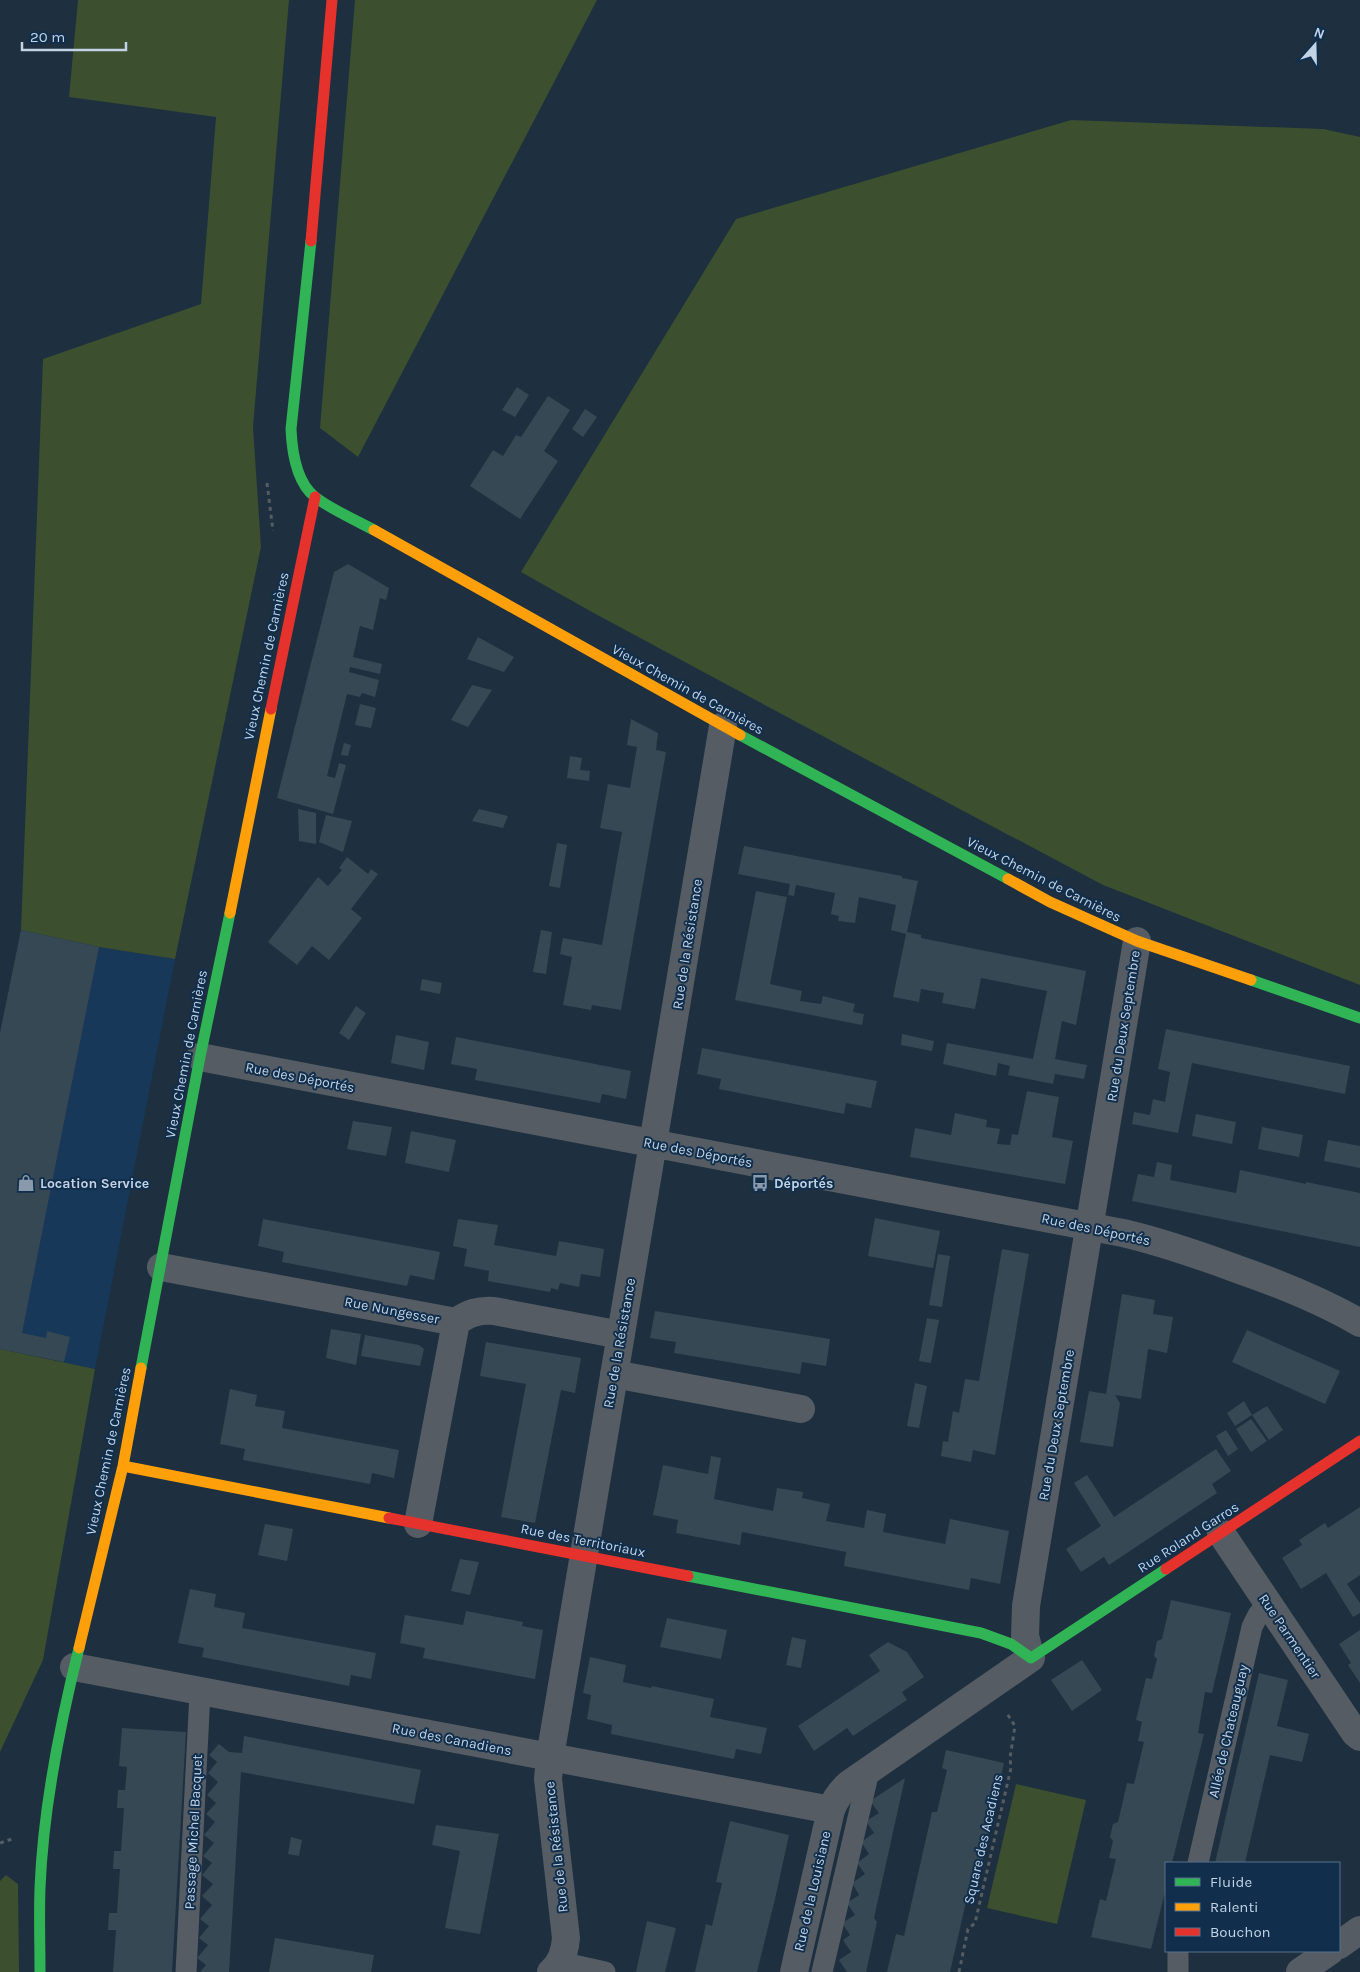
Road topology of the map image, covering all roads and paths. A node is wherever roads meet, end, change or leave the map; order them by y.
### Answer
1 (332, 0) edge
2 (315, 497) junction
3 (723, 726) junction
4 (1137, 941) junction
5 (1360, 1018) edge
6 (200, 1058) junction
7 (654, 1144) junction
8 (1090, 1226) junction
9 (161, 1267) junction
10 (456, 1322) junction
11 (1360, 1323) edge
12 (621, 1335) junction
13 (614, 1374) junction
14 (801, 1409) dead end
15 (1360, 1441) edge
16 (123, 1466) junction
17 (418, 1524) junction
18 (1221, 1533) junction
19 (583, 1555) junction
20 (1267, 1603) junction
21 (1031, 1658) junction
22 (74, 1667) junction
23 (200, 1692) junction
24 (979, 1694) junction
25 (1360, 1737) edge
26 (550, 1757) junction
27 (869, 1771) junction
28 (831, 1810) junction
29 (1198, 1862) edge
30 (1360, 1930) edge
31 (1340, 1944) edge
32 (1178, 1952) edge
33 (1329, 1952) edge
34 (556, 1967) edge
35 (40, 1972) edge
36 (186, 1972) edge
37 (605, 1972) edge
38 (794, 1972) edge
39 (822, 1972) edge
40 (959, 1972) edge
41 (1178, 1972) edge
42 (1300, 1972) edge

1 - 2 street
2 - 3 street, Vieux Chemin de Carnières
2 - 6 street, Vieux Chemin de Carnières
3 - 4 street, Vieux Chemin de Carnières
3 - 7 street, Rue de la Résistance
4 - 5 street, Vieux Chemin de Carnières
4 - 8 street, Rue du Deux Septembre
6 - 7 street, Rue des Déportés
6 - 9 street, Vieux Chemin de Carnières
7 - 8 street, Rue des Déportés
7 - 12 street, Rue de la Résistance
8 - 11 street, Rue des Déportés
8 - 21 street, Rue du Deux Septembre
9 - 10 street, Rue Nungesser
9 - 16 street, Vieux Chemin de Carnières
10 - 12 street, Rue Nungesser
10 - 17 street
12 - 13 street, Rue de la Résistance
13 - 14 street
13 - 19 street, Rue de la Résistance
15 - 18 street, Rue Roland Garros
16 - 17 street, Rue des Territoriaux
16 - 22 street, Vieux Chemin de Carnières
17 - 19 street, Rue des Territoriaux
18 - 20 street, Rue Parmentier
18 - 21 street, Rue Roland Garros
19 - 21 street, Rue des Territoriaux
19 - 26 street, Rue de la Résistance
20 - 25 street, Rue Parmentier
20 - 29 lane, Allée de Chateauguay
21 - 24 street
22 - 23 street, Rue des Canadiens
22 - 35 street, Vieux Chemin de Carnières
23 - 26 street, Rue des Canadiens
23 - 36 lane, Passage Michel Bacquet
24 - 27 street
24 - 40 path, Square des Acadiens
26 - 28 street, Rue des Canadiens
26 - 34 street, Rue de la Résistance
27 - 28 street
27 - 39 lane
28 - 38 street, Rue de la Louisiane
30 - 31 street
32 - 41 lane
33 - 42 street
34 - 37 lane

